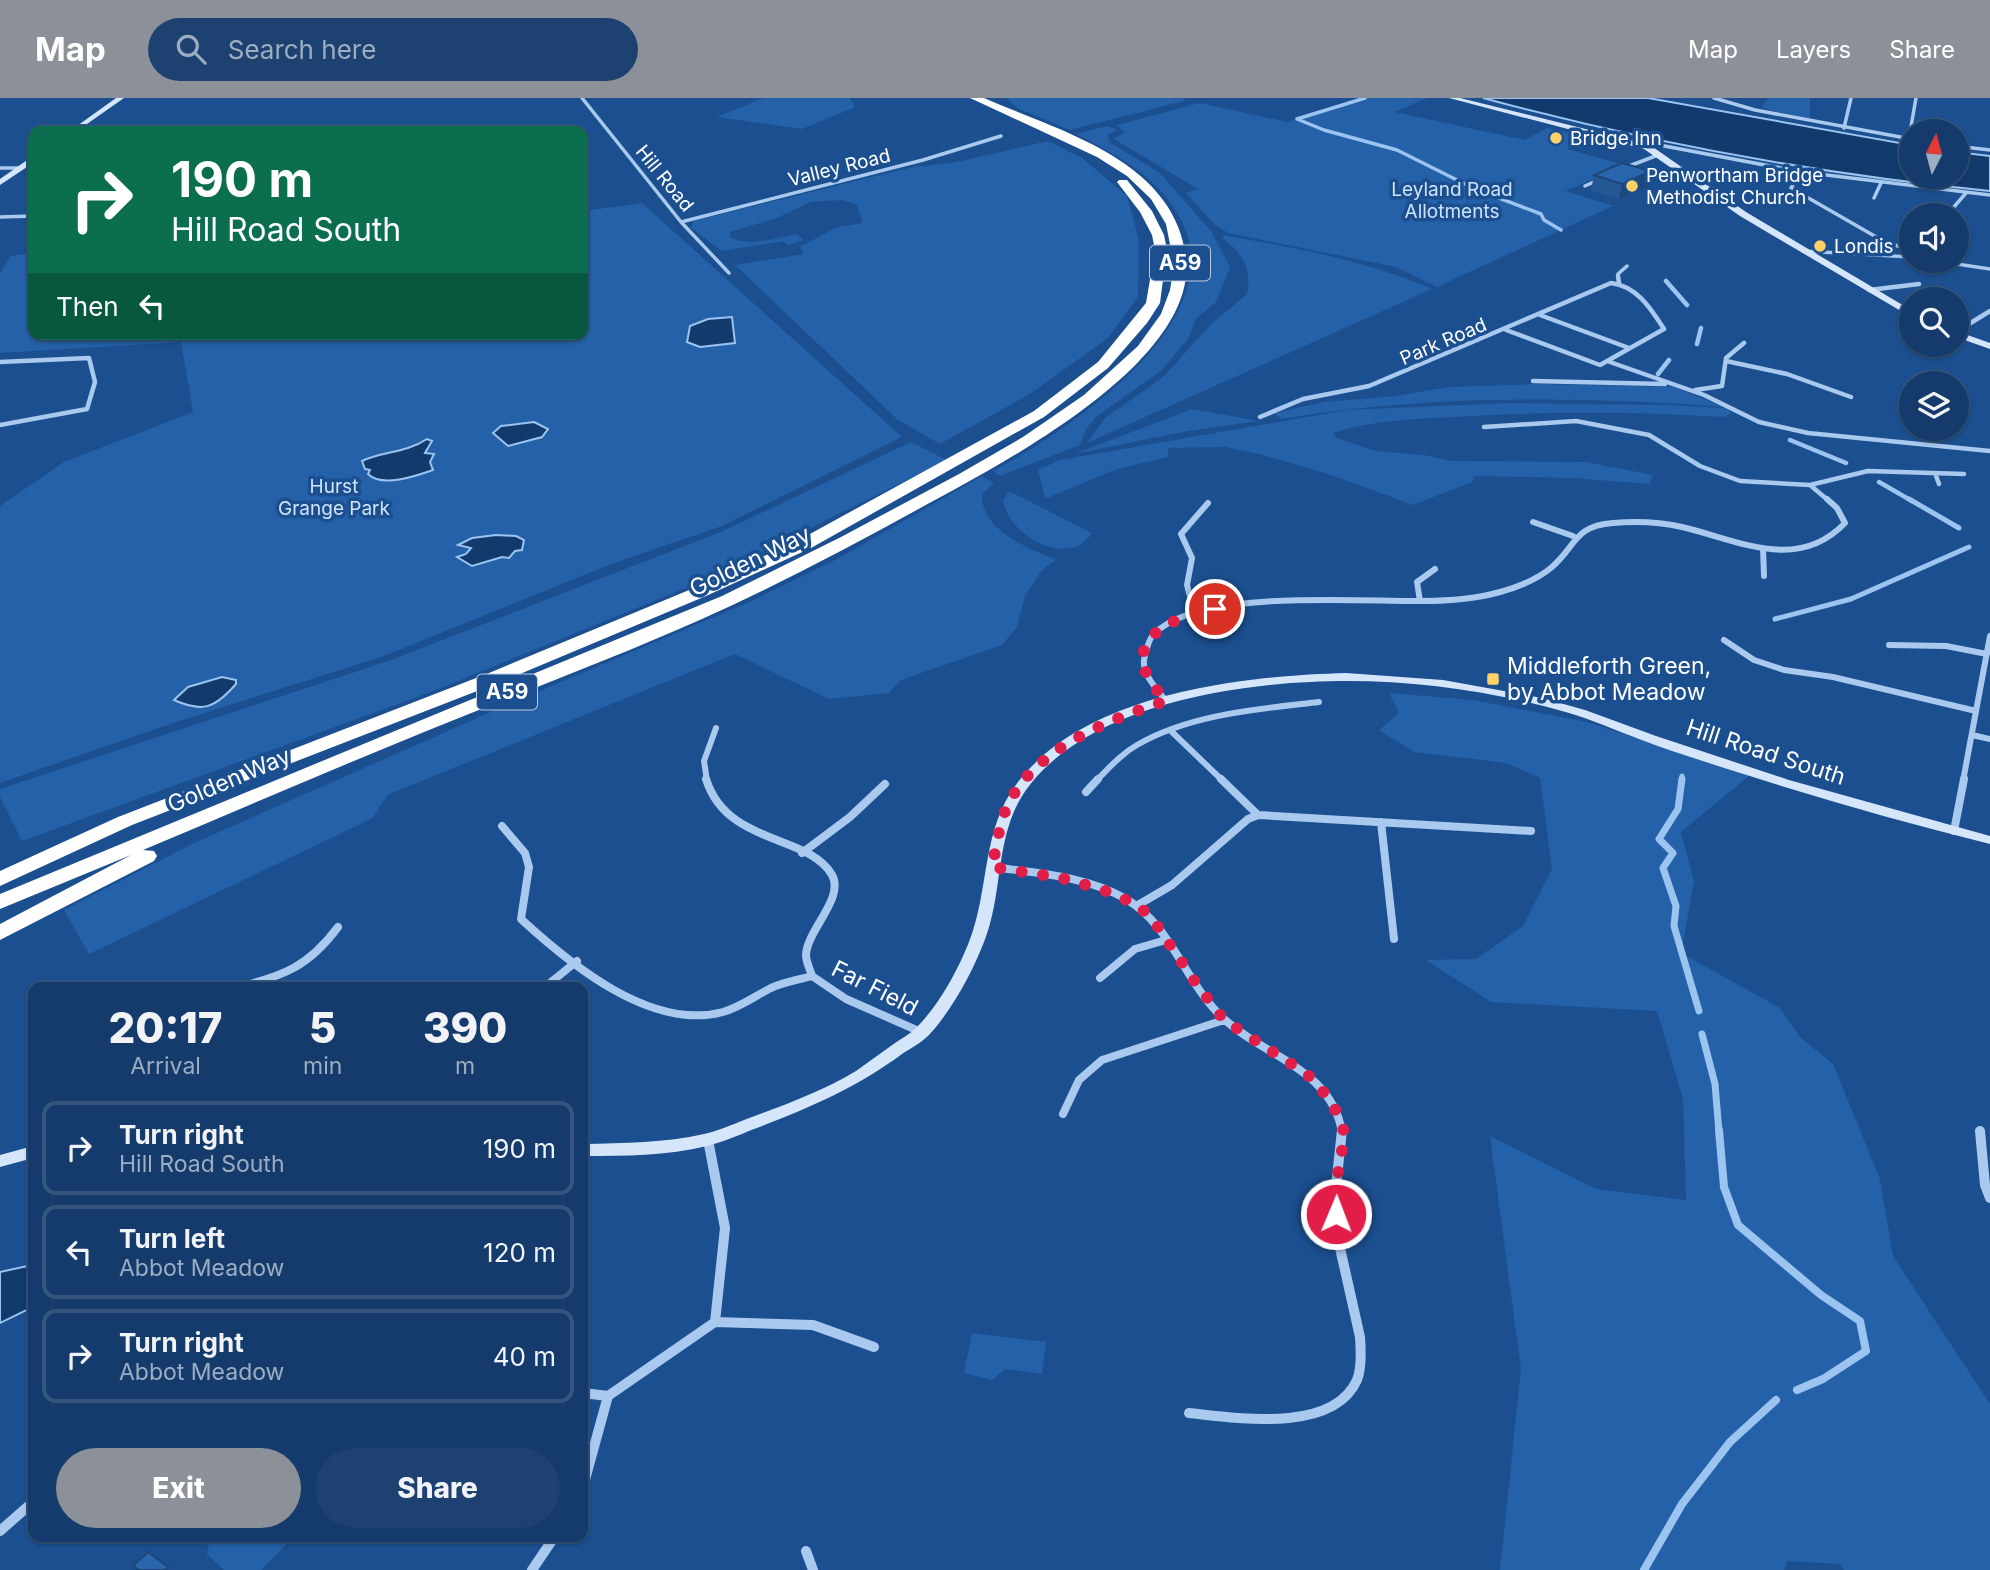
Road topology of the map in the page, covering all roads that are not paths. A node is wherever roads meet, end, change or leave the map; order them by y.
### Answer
1 (121, 98) edge
2 (582, 98) edge
3 (1452, 98) edge
4 (1714, 98) edge
5 (1851, 98) edge
6 (1916, 98) edge
7 (972, 101) edge
8 (1913, 119) edge
9 (80, 126) edge
10 (1844, 128) junction
11 (1001, 136) dead end
12 (1899, 137) edge
13 (1647, 147) junction
14 (1969, 148) edge
15 (1990, 150) edge
16 (1658, 155) junction
17 (28, 163) edge
18 (0, 168) edge
19 (21, 168) junction
20 (1615, 172) edge
21 (1802, 172) junction
22 (1605, 176) edge
23 (0, 183) edge
24 (1881, 183) junction
25 (1585, 186) dead end
26 (1966, 193) junction
27 (1990, 195) edge
28 (1874, 198) dead end
29 (1957, 203) edge
30 (28, 216) edge
31 (0, 217) edge
32 (681, 222) junction
33 (1899, 246) edge
34 (1804, 251) junction
35 (1899, 256) edge
36 (1627, 266) dead end
37 (1969, 266) edge
38 (1990, 269) edge
39 (729, 273) dead end
40 (1619, 283) junction
41 (1919, 284) dead end
42 (1869, 290) junction
43 (1899, 307) edge
44 (1990, 311) edge
45 (1540, 315) junction
46 (1969, 325) edge
47 (1506, 330) junction
48 (1969, 338) edge
49 (1744, 343) dead end
50 (1990, 346) edge
51 (1629, 348) junction
52 (1726, 360) junction
53 (1607, 361) junction
54 (0, 362) edge
55 (1533, 381) dead end
56 (1673, 385) junction
57 (1691, 390) junction
58 (1851, 397) dead end
59 (1260, 416) dead end
60 (0, 425) edge
61 (1484, 427) dead end
62 (1990, 451) edge
63 (1935, 473) junction
64 (1964, 474) dead end
65 (1939, 484) dead end
66 (1810, 485) junction
67 (1208, 503) dead end
68 (1533, 522) dead end
69 (1573, 536) junction
70 (1763, 548) junction
71 (1435, 569) dead end
72 (1764, 576) dead end
73 (1420, 601) junction
74 (1194, 612) junction
75 (1990, 636) edge
76 (1724, 640) dead end
77 (1889, 645) dead end
78 (1987, 654) junction
79 (1166, 701) junction
80 (1319, 702) dead end
81 (1976, 711) junction
82 (716, 728) dead end
83 (1171, 732) junction
84 (1972, 734) junction
85 (1990, 739) edge
86 (384, 742) junction
87 (885, 784) dead end
88 (1086, 792) dead end
89 (1258, 815) junction
90 (125, 821) junction
91 (1381, 822) junction
92 (502, 826) dead end
93 (1531, 831) dead end
94 (1954, 831) junction
95 (1990, 840) edge
96 (802, 853) junction
97 (0, 864) edge
98 (992, 867) junction
99 (0, 879) edge
100 (0, 902) edge
101 (1138, 905) junction
102 (338, 927) dead end
103 (0, 933) edge
104 (1394, 939) dead end
105 (1166, 940) junction
106 (577, 961) junction
107 (812, 976) junction
108 (1100, 978) dead end
109 (257, 982) edge
110 (551, 982) edge
111 (1224, 1020) junction
112 (921, 1032) junction
113 (1063, 1114) dead end
114 (1979, 1130) dead end
115 (708, 1140) junction
116 (588, 1150) edge
117 (28, 1153) edge
118 (0, 1161) edge
119 (1990, 1198) edge
120 (715, 1322) junction
121 (874, 1347) dead end
122 (588, 1394) edge
123 (608, 1396) junction
124 (1189, 1413) dead end
125 (588, 1469) edge
126 (28, 1506) edge
127 (0, 1531) edge
128 (551, 1542) edge
129 (806, 1551) dead end
130 (532, 1570) edge
131 (813, 1570) edge

1 - 9 street
2 - 32 street, Hill Road
3 - 13 street
4 - 10 street
5 - 10 street
6 - 8 street
7 - 86 highway, Golden Way / A59
7 - 90 highway, Golden Way / A59
10 - 12 street
11 - 32 street, Valley Road
13 - 16 street
13 - 21 street
14 - 15 street
16 - 20 street
16 - 34 street
17 - 19 street
18 - 19 street
19 - 23 street
21 - 24 street
21 - 33 street
22 - 25 street
24 - 26 street
24 - 28 street
26 - 27 street
26 - 29 street
30 - 31 street
32 - 39 street, Hill Road
34 - 35 street
34 - 42 street
36 - 40 street
37 - 38 street
40 - 45 street
40 - 51 street
41 - 42 street
42 - 43 street
44 - 46 street
45 - 47 street
45 - 51 street
47 - 53 street, Park Road
47 - 59 street, Park Road
48 - 50 street
49 - 52 street
51 - 53 street
52 - 57 street
52 - 58 street
53 - 56 street, Park Road
54 - 60 street
55 - 56 street, Park Road
56 - 57 street, Park Road
57 - 62 street, Park Road
61 - 66 street
63 - 64 street
63 - 65 street
63 - 66 street
66 - 70 street
67 - 74 street
68 - 69 street
69 - 70 street
69 - 73 street
70 - 72 street
71 - 73 street
73 - 74 street
74 - 79 street
75 - 78 street
76 - 81 street
77 - 78 street
78 - 81 street
79 - 94 street, Hill Road South
79 - 98 street, Hill Road South
80 - 83 street
81 - 84 street
82 - 96 street, Far Field
83 - 88 street
83 - 89 street
84 - 85 street
84 - 94 street
86 - 100 highway, Golden Way / A59
86 - 103 highway
87 - 96 street
89 - 91 street
89 - 101 street
90 - 97 highway
90 - 99 highway, Golden Way / A59
91 - 93 street
91 - 104 street
92 - 106 street, Far Field
94 - 95 street, Hill Road South
96 - 107 street, Far Field
98 - 101 street
98 - 112 street, Hill Road South
101 - 105 street
102 - 109 street
105 - 108 street
105 - 111 street
106 - 107 street, Far Field
106 - 110 street
107 - 112 street, Far Field
111 - 113 street
111 - 124 street
112 - 115 street, Hill Road South
114 - 119 street
115 - 116 street, Hill Road South
115 - 120 street
117 - 118 street
120 - 121 street
120 - 123 street
122 - 123 street
123 - 125 street
126 - 127 street
128 - 130 street
129 - 131 street

